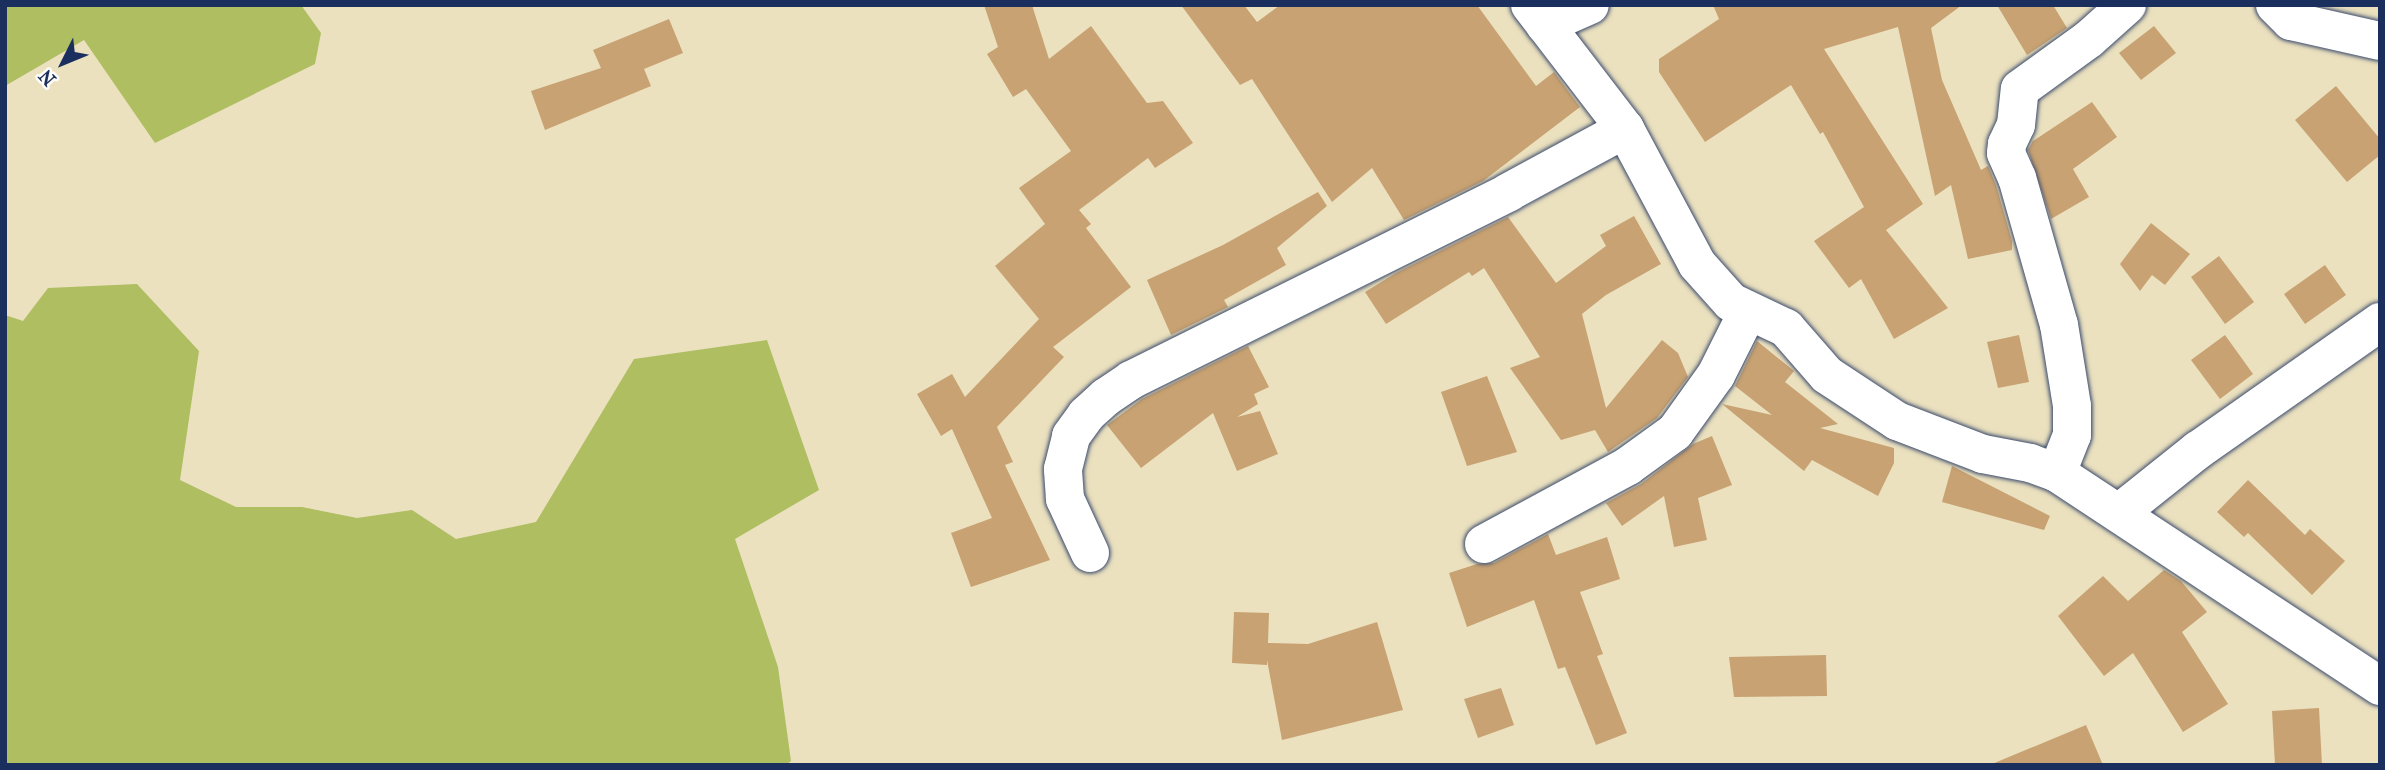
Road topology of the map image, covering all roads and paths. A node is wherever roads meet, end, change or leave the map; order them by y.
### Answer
1 (1590, 5) edge
2 (2127, 5) edge
3 (2275, 5) edge
4 (1538, 15) edge
5 (2380, 41) edge
6 (1625, 130) junction
7 (1748, 311) junction
8 (2380, 322) edge
9 (2057, 473) junction
10 (2119, 513) junction
11 (1484, 544) dead end
12 (1090, 554) dead end
13 (2380, 686) edge

1 - 4 street
2 - 9 street
3 - 5 street
4 - 6 street
6 - 7 street
6 - 12 street
7 - 9 street
7 - 11 street
8 - 10 street
9 - 10 street
10 - 13 street

